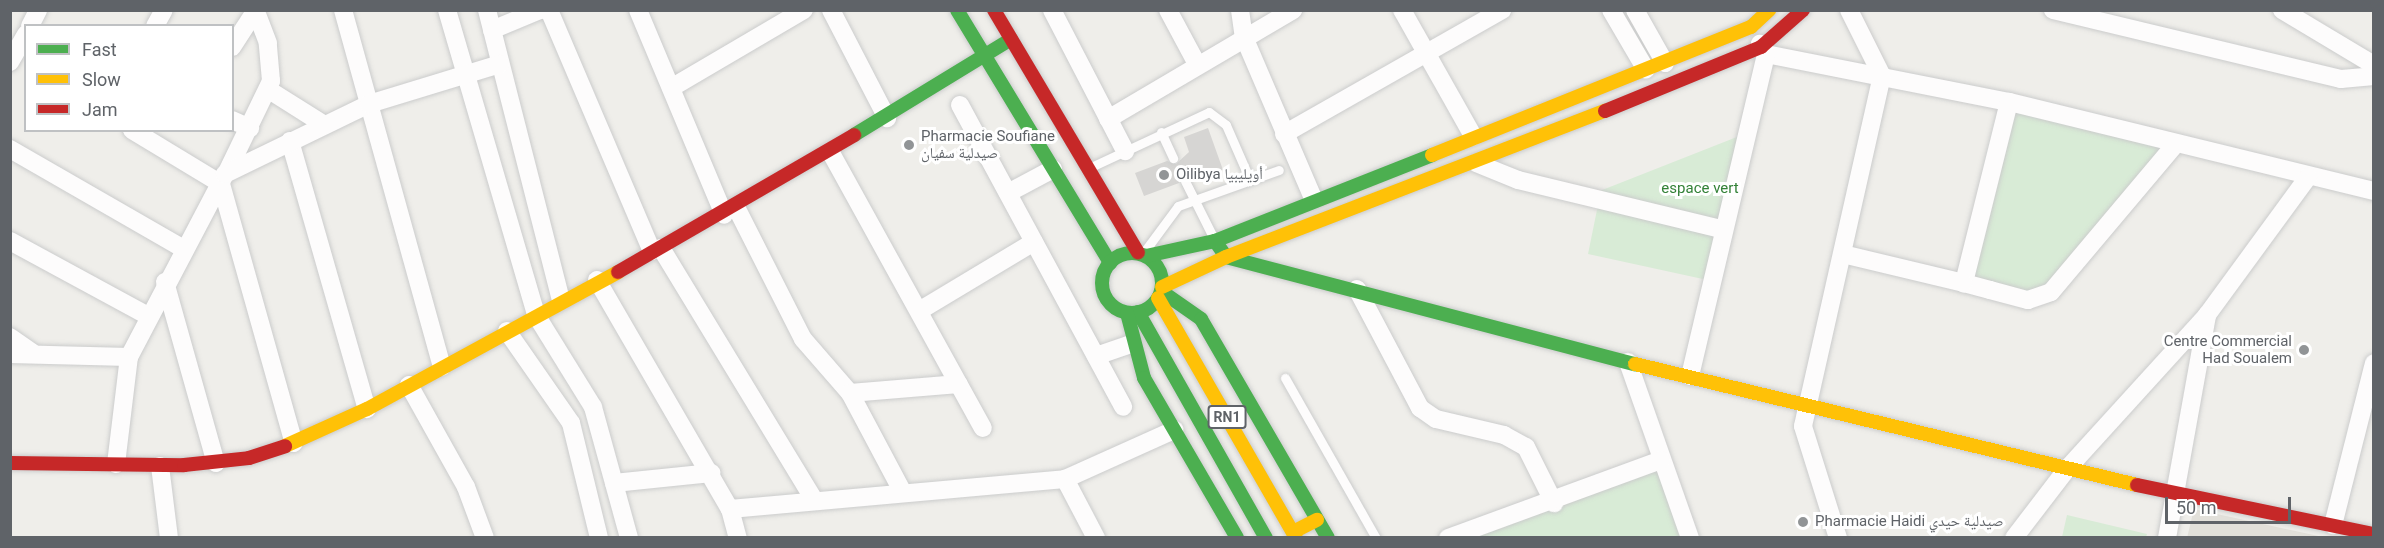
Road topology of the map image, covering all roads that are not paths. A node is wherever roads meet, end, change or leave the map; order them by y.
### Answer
1 (38, 10) edge
2 (164, 10) edge
3 (344, 10) edge
4 (447, 10) edge
5 (487, 10) edge
6 (540, 10) edge
7 (549, 10) edge
8 (638, 10) edge
9 (804, 10) edge
10 (831, 10) edge
11 (957, 10) edge
12 (994, 10) edge
13 (1052, 10) edge
14 (1168, 10) edge
15 (1240, 10) edge
16 (1293, 10) edge
17 (1402, 10) edge
18 (1502, 10) edge
19 (1611, 10) edge
20 (1635, 10) edge
21 (1769, 10) edge
22 (1803, 10) edge
23 (1849, 10) edge
24 (2053, 10) edge
25 (2282, 10) edge
26 (256, 11) edge
27 (31, 24) edge
28 (156, 24) edge
29 (1751, 27) junction
30 (492, 30) junction
31 (1244, 37) junction
32 (1011, 39) junction
33 (24, 40) edge
34 (234, 44) edge
35 (1764, 50) junction
36 (1428, 55) junction
37 (984, 57) junction
38 (1665, 63) junction
39 (16, 64) edge
40 (500, 64) junction
41 (1197, 64) junction
42 (2373, 65) edge
43 (1646, 70) junction
44 (463, 75) junction
45 (1882, 76) junction
46 (2373, 76) edge
47 (670, 88) junction
48 (269, 90) junction
49 (2009, 102) junction
50 (369, 104) junction
51 (960, 105) dead end
52 (887, 118) junction
53 (1108, 119) junction
54 (234, 121) edge
55 (323, 124) junction
56 (250, 128) junction
57 (136, 132) edge
58 (1161, 132) junction
59 (1284, 134) junction
60 (1473, 136) junction
61 (290, 141) junction
62 (2175, 145) junction
63 (10, 149) edge
64 (1125, 151) junction
65 (831, 153) junction
66 (1173, 158) dead end
67 (1476, 163) junction
68 (1053, 169) junction
69 (1086, 170) junction
70 (1279, 170) dead end
71 (2308, 177) junction
72 (223, 179) junction
73 (1250, 180) junction
74 (1185, 181) dead end
75 (2373, 191) edge
76 (1008, 193) junction
77 (1313, 198) junction
78 (1194, 200) junction
79 (730, 211) junction
80 (1724, 230) junction
81 (10, 241) edge
82 (1215, 241) junction
83 (1034, 243) junction
84 (182, 248) junction
85 (656, 249) junction
86 (1142, 254) junction
87 (1844, 254) junction
88 (1226, 257) junction
89 (1110, 262) junction
90 (597, 280) junction
91 (165, 282) junction
92 (1964, 283) junction
93 (1357, 289) junction
94 (1161, 292) junction
95 (561, 300) junction
96 (919, 311) junction
97 (1133, 313) junction
98 (536, 315) junction
99 (2207, 315) junction
100 (148, 316) junction
101 (507, 331) junction
102 (10, 337) edge
103 (1131, 344) junction
104 (10, 354) edge
105 (34, 354) junction
106 (1096, 356) junction
107 (129, 357) junction
108 (1628, 362) junction
109 (2373, 363) edge
110 (442, 366) junction
111 (1690, 376) junction
112 (1285, 378) dead end
113 (959, 384) junction
114 (409, 385) junction
115 (850, 393) junction
116 (1805, 402) junction
117 (1123, 407) dead end
118 (367, 409) junction
119 (983, 428) dead end
120 (1174, 430) junction
121 (294, 443) junction
122 (1661, 460) junction
123 (10, 463) edge
124 (216, 463) junction
125 (116, 464) junction
126 (160, 466) junction
127 (2067, 469) junction
128 (711, 473) junction
129 (1065, 479) junction
130 (614, 483) junction
131 (902, 491) junction
132 (2177, 493) junction
133 (814, 500) junction
134 (1554, 503) junction
135 (730, 508) junction
136 (1317, 520) junction
137 (2333, 525) junction
138 (2373, 534) edge
139 (1294, 535) edge
140 (169, 537) edge
141 (485, 537) edge
142 (599, 537) edge
143 (628, 537) edge
144 (738, 537) edge
145 (1096, 537) edge
146 (1237, 537) edge
147 (1266, 537) edge
148 (1328, 537) edge
149 (1376, 537) edge
150 (1448, 537) edge
151 (1690, 537) edge
152 (1838, 537) edge
153 (2014, 537) edge
154 (2167, 537) edge

1 - 27 street
2 - 28 street
3 - 50 street
4 - 44 street
5 - 30 street
6 - 30 street
7 - 85 street
8 - 47 street
9 - 47 street
10 - 52 street
11 - 37 street
12 - 32 street, RN1
13 - 53 street
14 - 41 street
15 - 31 street
16 - 31 street
17 - 36 street
18 - 36 street
19 - 43 street
20 - 38 street
21 - 29 street
22 - 35 street
23 - 45 street
24 - 46 street
25 - 42 street
26 - 34 street
26 - 48 street
29 - 35 street
29 - 38 street
30 - 40 street
31 - 41 street
31 - 59 street
32 - 37 street
32 - 69 street, RN1
33 - 39 street
35 - 45 street
35 - 67 street
35 - 80 street
36 - 59 street
36 - 60 street
37 - 52 street
37 - 68 street
38 - 43 street
40 - 44 street
40 - 95 street
41 - 53 street
43 - 60 street
44 - 50 street
44 - 98 street
45 - 49 street
45 - 87 street
47 - 79 street
48 - 55 street
48 - 56 street
49 - 62 street
49 - 92 street
50 - 55 street
50 - 110 street
51 - 76 street
52 - 65 street
53 - 64 street
54 - 56 street
55 - 61 street
56 - 72 street
57 - 72 street
58 - 64 lane
58 - 66 lane
58 - 73 lane
59 - 77 street
60 - 77 street
61 - 72 street
61 - 118 street
62 - 71 street
62 - 92 street
63 - 84 street
64 - 69 lane
65 - 79 street
65 - 96 street
67 - 80 street
67 - 88 street
68 - 76 street
68 - 89 street
69 - 86 street, RN1
70 - 73 lane
71 - 75 street
71 - 99 street
72 - 84 street
72 - 121 street
73 - 78 lane
74 - 78 lane
76 - 83 street
77 - 82 street
78 - 82 lane
78 - 86 lane
79 - 85 street
79 - 115 street
80 - 111 street
81 - 100 street
82 - 86 street
82 - 88 street
83 - 96 street
83 - 106 street
84 - 91 street
85 - 90 street
85 - 133 street
86 - 89 street
86 - 94 street, RN1
87 - 92 street
87 - 116 street
88 - 93 street
88 - 94 street
89 - 97 street, RN1
90 - 95 street
90 - 128 street
91 - 100 street
91 - 124 street
93 - 108 street
93 - 134 street
94 - 97 street
94 - 136 street
94 - 139 street, RN1
95 - 98 street
96 - 113 street
97 - 103 street
97 - 147 street, RN1
98 - 101 street
98 - 130 street
99 - 127 street
99 - 132 street
100 - 107 street
101 - 110 street
101 - 142 street
102 - 105 street
103 - 106 street
103 - 120 street
104 - 105 street
105 - 107 street
106 - 117 street
107 - 125 street
108 - 111 street
108 - 122 street
109 - 137 street
110 - 114 street
111 - 116 street
112 - 149 lane
113 - 115 street
113 - 119 street
114 - 118 street
114 - 141 street
115 - 131 street
116 - 127 street
116 - 152 street
118 - 121 street
120 - 129 street
120 - 146 street
121 - 124 street
122 - 134 street
122 - 151 street
123 - 125 street
124 - 126 street
125 - 126 street
126 - 140 street
127 - 132 street
127 - 153 street
128 - 130 street
128 - 135 street
129 - 131 street
129 - 145 street
130 - 143 street
131 - 133 street
132 - 137 street
132 - 154 street
133 - 135 street
134 - 150 street
135 - 144 street
136 - 139 street
136 - 148 street
137 - 138 street

